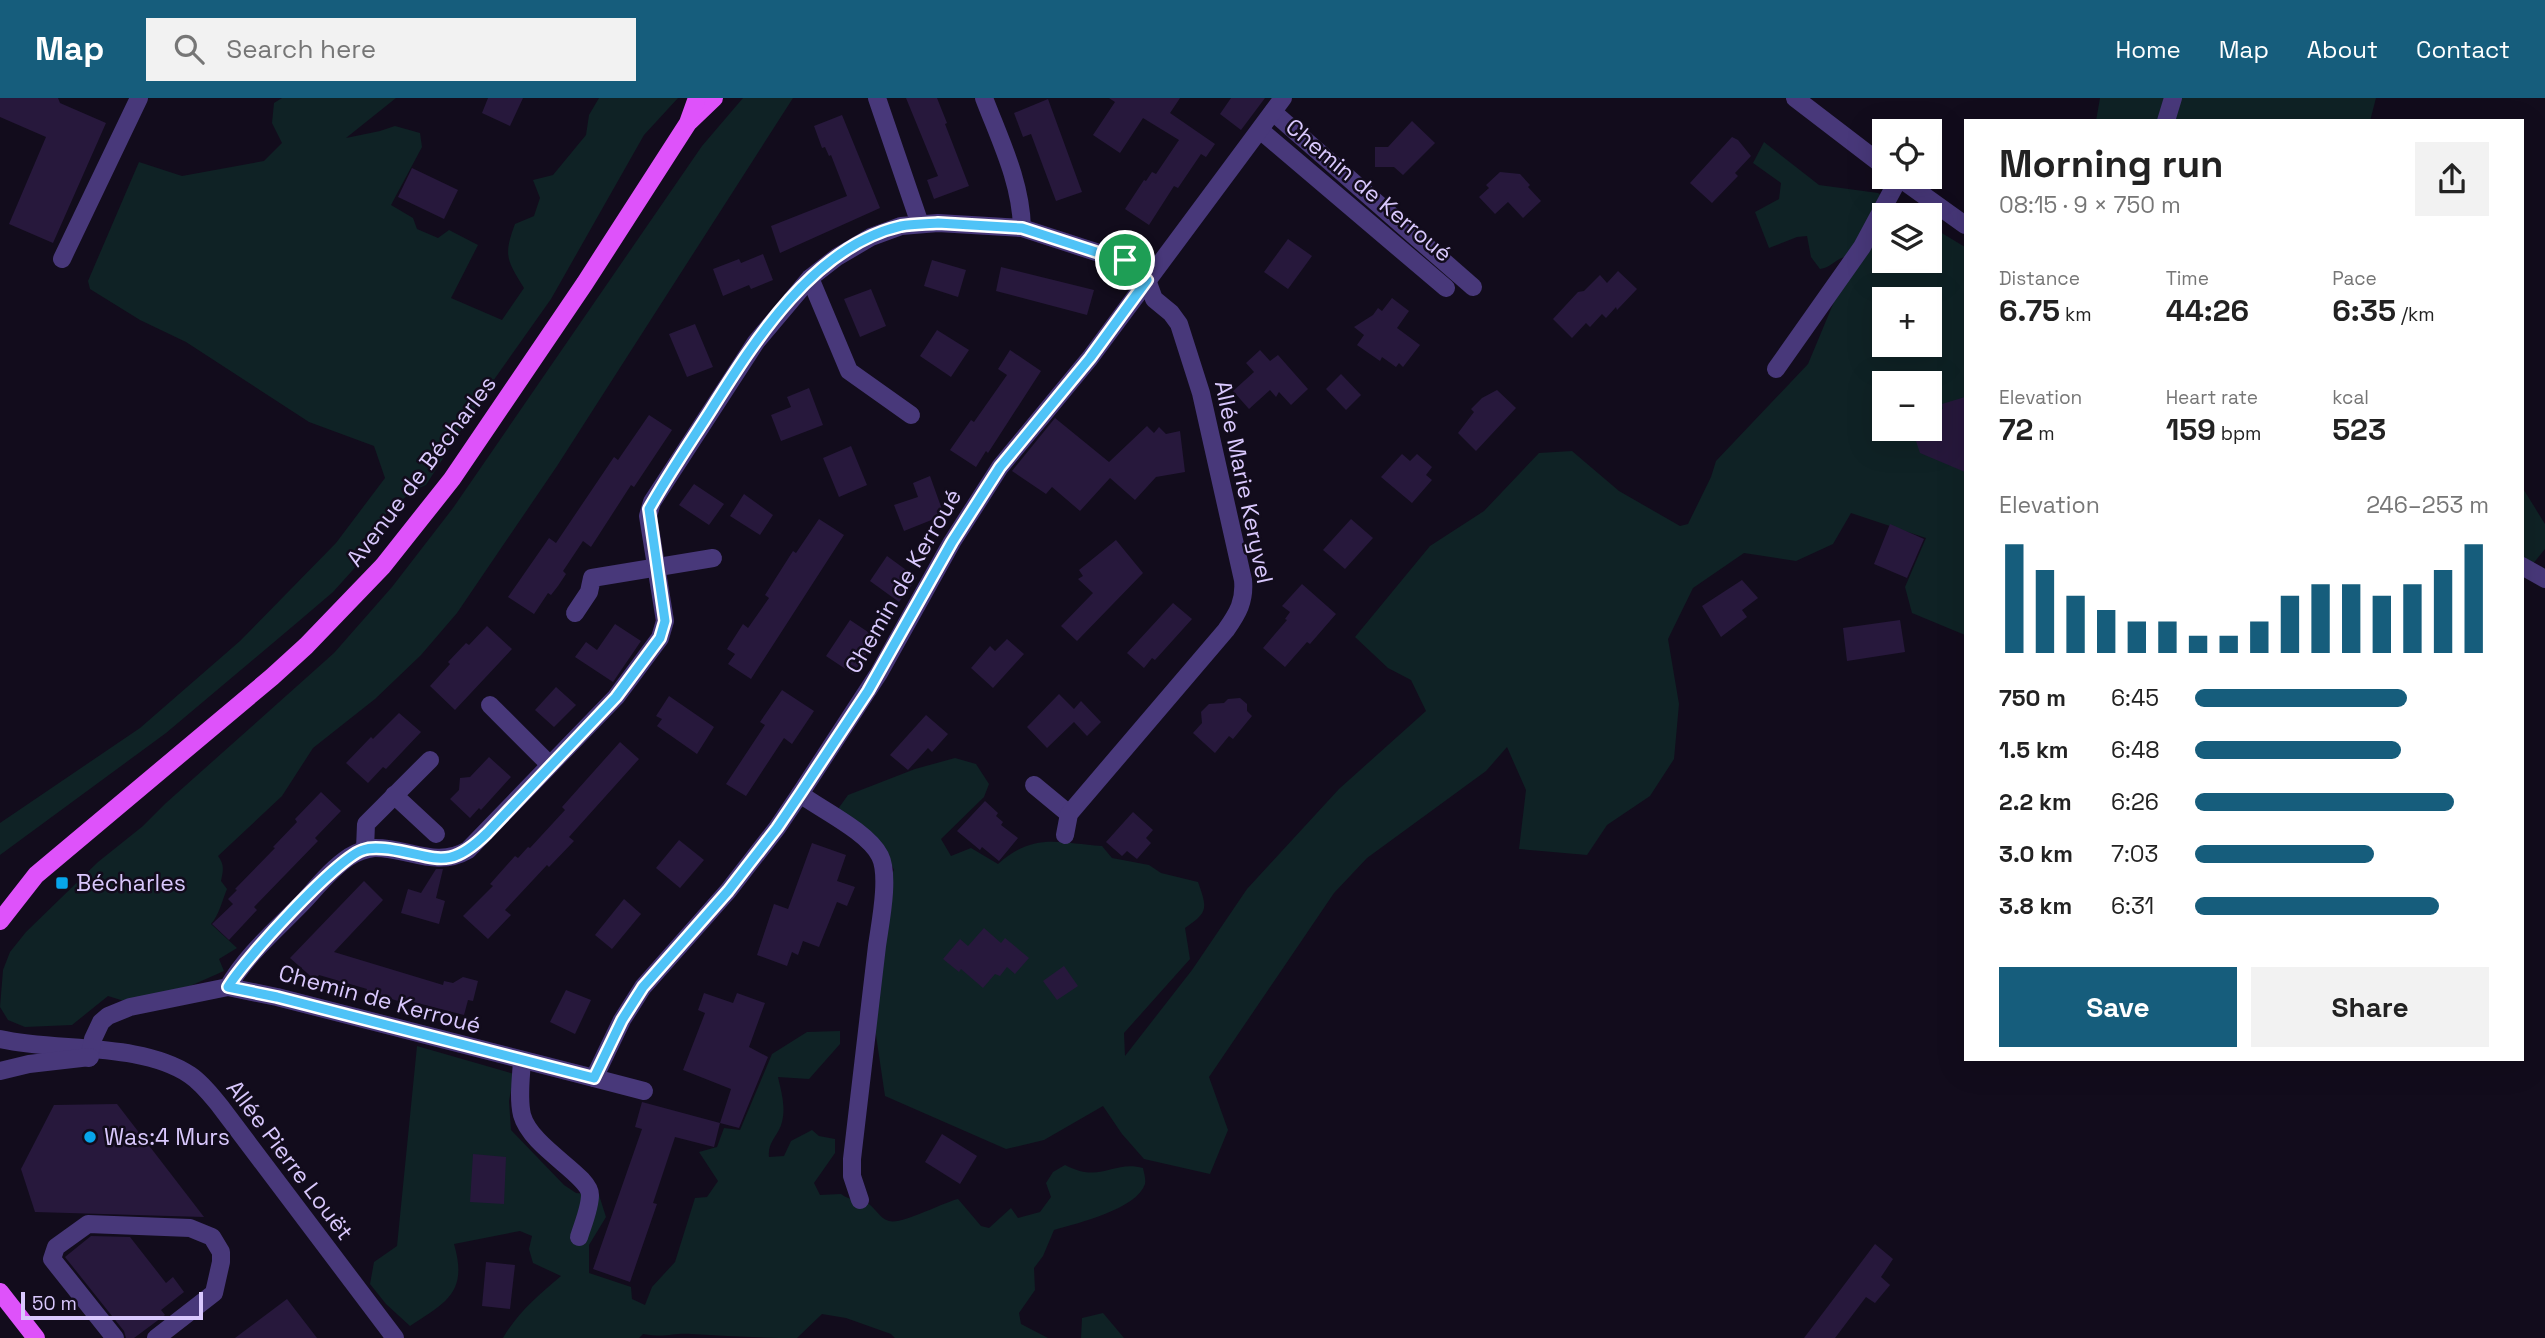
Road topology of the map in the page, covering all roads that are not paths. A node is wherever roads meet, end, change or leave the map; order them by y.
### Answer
1 (139, 98) edge
2 (696, 98) edge
3 (714, 98) edge
4 (877, 98) edge
5 (984, 98) edge
6 (1795, 98) edge
7 (2173, 98) edge
8 (1278, 105) edge
9 (2167, 119) edge
10 (688, 123) junction
11 (1260, 130) junction
12 (1872, 157) edge
13 (1887, 189) edge
14 (1915, 189) edge
15 (920, 224) junction
16 (1964, 224) edge
17 (1022, 228) junction
18 (62, 259) dead end
19 (810, 278) junction
20 (1147, 280) junction
21 (1473, 286) dead end
22 (1446, 288) dead end
23 (1776, 369) dead end
24 (911, 415) dead end
25 (713, 558) dead end
26 (656, 566) junction
27 (2524, 567) edge
28 (2545, 579) edge
29 (575, 613) dead end
30 (490, 705) dead end
31 (430, 760) dead end
32 (550, 765) junction
33 (1034, 785) dead end
34 (800, 794) junction
35 (394, 795) junction
36 (1069, 814) junction
37 (436, 834) dead end
38 (1065, 835) dead end
39 (365, 849) junction
40 (36, 875) junction
41 (0, 895) edge
42 (0, 921) edge
43 (228, 987) junction
44 (0, 1039) edge
45 (90, 1054) junction
46 (522, 1061) junction
47 (0, 1071) edge
48 (594, 1078) junction
49 (645, 1091) dead end
50 (860, 1200) dead end
51 (579, 1237) dead end
52 (0, 1292) edge
53 (36, 1338) edge
54 (115, 1338) edge
55 (156, 1338) edge
56 (395, 1338) edge

1 - 18 street
2 - 10 main road, Avenue de Bécharles
3 - 10 main road, Avenue de Bécharles
4 - 15 street
5 - 17 street
6 - 12 street
7 - 9 street
8 - 11 street, Chemin de Kerroué
8 - 21 street, Chemin de Kerroué
10 - 40 main road, Avenue de Bécharles
11 - 20 street, Chemin de Kerroué
11 - 22 street, Chemin de Kerroué
13 - 23 street
14 - 16 street
15 - 17 street
15 - 19 street
17 - 20 street
19 - 24 street
19 - 26 street
20 - 34 street, Chemin de Kerroué
20 - 36 street, Allée Marie Keryvel
25 - 26 street
26 - 29 street
26 - 32 street
27 - 28 street
30 - 32 street
31 - 35 street
32 - 39 street
33 - 36 street
34 - 48 street, Chemin de Kerroué
34 - 50 street
35 - 37 street
35 - 39 street
36 - 38 street, Allée Marie Keryvel
39 - 43 street
40 - 41 main road, Avenue de Bécharles
40 - 42 main road, Avenue de Bécharles
43 - 45 street, Chemin de Kerroué
43 - 46 street, Chemin de Kerroué
44 - 45 street, Allée Pierre Louët
45 - 47 street, Allée Pierre Louët
45 - 56 street, Allée Pierre Louët
46 - 48 street, Chemin de Kerroué
46 - 51 street
48 - 49 street, Chemin de Kerroué
52 - 53 main road
54 - 55 street

